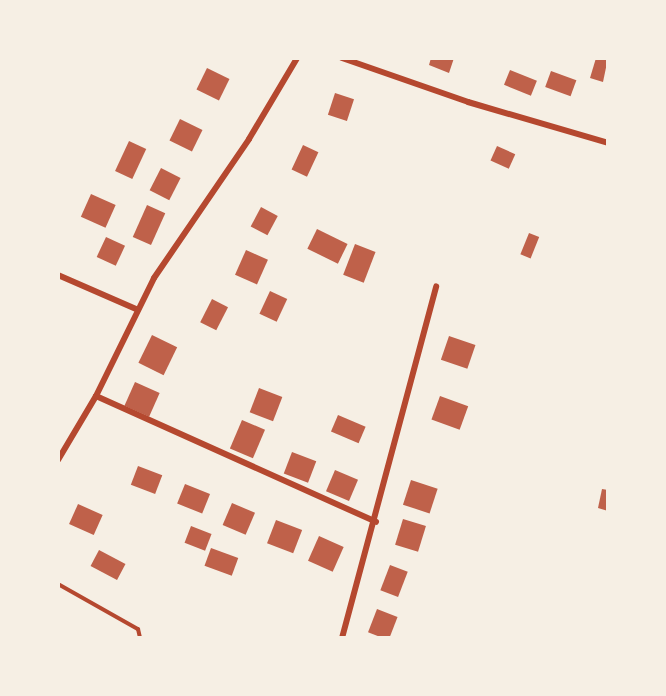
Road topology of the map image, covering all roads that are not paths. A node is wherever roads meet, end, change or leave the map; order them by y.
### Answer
1 (297, 58) edge
2 (342, 58) edge
3 (608, 143) edge
4 (58, 275) edge
5 (436, 286) dead end
6 (138, 310) junction
7 (96, 396) junction
8 (58, 460) edge
9 (376, 522) junction
10 (58, 584) edge
11 (140, 638) edge
12 (342, 638) edge

1 - 6 street
2 - 3 street
4 - 6 street
5 - 9 street
6 - 7 street
7 - 8 street
7 - 9 street
9 - 12 street
10 - 11 lane

